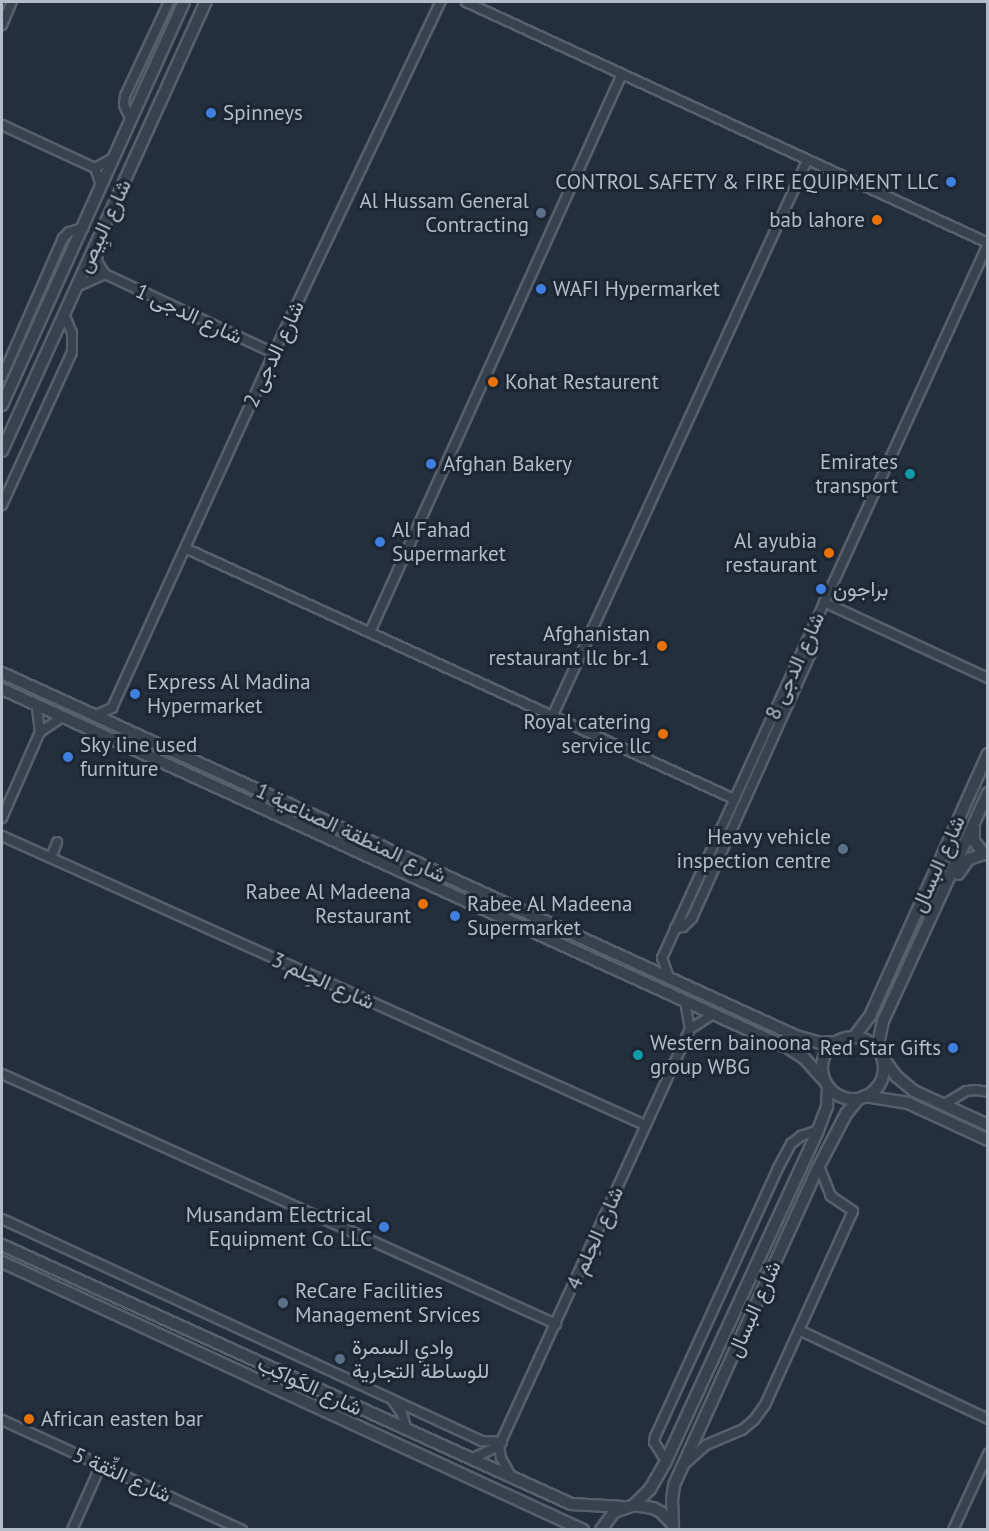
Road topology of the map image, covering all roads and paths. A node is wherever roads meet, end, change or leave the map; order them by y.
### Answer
1 (12, 2) edge
2 (169, 2) edge
3 (184, 2) edge
4 (206, 2) edge
5 (440, 2) edge
6 (466, 2) edge
7 (2, 25) edge
8 (622, 75) junction
9 (130, 118) junction
10 (2, 125) edge
11 (113, 158) junction
12 (807, 161) junction
13 (95, 168) junction
14 (101, 185) junction
15 (83, 228) junction
16 (987, 243) edge
17 (96, 244) junction
18 (105, 274) junction
19 (75, 288) junction
20 (64, 314) junction
21 (274, 353) junction
22 (2, 377) edge
23 (2, 405) edge
24 (2, 451) edge
25 (2, 505) edge
26 (187, 549) junction
27 (824, 602) junction
28 (370, 632) junction
29 (811, 632) junction
30 (2, 673) edge
31 (987, 678) edge
32 (2, 689) edge
33 (37, 706) junction
34 (112, 708) junction
35 (553, 715) junction
36 (94, 716) junction
37 (62, 717) junction
38 (124, 729) junction
39 (40, 732) junction
40 (987, 754) edge
41 (987, 793) edge
42 (734, 799) junction
43 (2, 818) edge
44 (976, 819) junction
45 (2, 836) edge
46 (57, 842) dead end
47 (51, 858) junction
48 (941, 895) junction
49 (675, 928) junction
50 (662, 958) junction
51 (640, 966) junction
52 (671, 980) junction
53 (685, 1001) junction
54 (713, 1014) junction
55 (690, 1029) junction
56 (854, 1037) junction
57 (834, 1042) junction
58 (880, 1053) junction
59 (2, 1074) edge
60 (826, 1083) junction
61 (987, 1092) edge
62 (861, 1098) junction
63 (943, 1105) junction
64 (645, 1125) junction
65 (987, 1125) edge
66 (818, 1130) junction
67 (987, 1140) edge
68 (819, 1166) junction
69 (2, 1219) edge
70 (2, 1245) edge
71 (2, 1262) edge
72 (556, 1324) junction
73 (799, 1330) junction
74 (391, 1399) junction
75 (987, 1419) edge
76 (2, 1420) edge
77 (407, 1430) junction
78 (501, 1444) junction
79 (987, 1454) edge
80 (471, 1459) junction
81 (666, 1461) junction
82 (684, 1464) junction
83 (101, 1465) junction
84 (512, 1478) junction
85 (629, 1506) junction
86 (674, 1528) edge
87 (72, 1530) edge
88 (242, 1530) edge
89 (583, 1530) edge
90 (601, 1530) edge
91 (953, 1530) edge

1 - 7 street
2 - 9 street
3 - 9 street, شارع البِيص
4 - 17 street, شارع البِيص
5 - 21 street, شارع الدجى 2
6 - 8 street
8 - 12 street
8 - 28 street
9 - 11 street, شارع البِيص
10 - 13 street
11 - 13 street
11 - 14 street, شارع البِيص
12 - 16 street
12 - 35 street
13 - 14 street
14 - 15 street, شارع البِيص
15 - 22 street
15 - 23 street, شارع البِيص
16 - 27 street, شارع الدجى 8
17 - 18 street
17 - 19 street, شارع البِيص
18 - 19 street
18 - 21 street, شارع الدجى 1
19 - 20 street, شارع البِيص
20 - 24 street, شارع البِيص
20 - 25 street
21 - 26 street, شارع الدجى 2
26 - 28 street
26 - 34 street, شارع الدجى 2
27 - 29 street, شارع الدجى 8
27 - 31 street
28 - 35 street
29 - 42 street, شارع الدجى 8
29 - 49 street
30 - 36 street, شارع المنطقة الصناعية 1
32 - 33 street, شارع المنطقة الصناعية 1
33 - 37 street, شارع المنطقة الصناعية 1
33 - 39 street
34 - 36 street
34 - 38 street
35 - 42 street
36 - 38 street, شارع المنطقة الصناعية 1
37 - 39 street
37 - 53 street, شارع المنطقة الصناعية 1
38 - 51 street, شارع المنطقة الصناعية 1
39 - 43 street
40 - 56 street, شارع البسال
41 - 44 street, شارع البسال
42 - 49 street, شارع الدجى 8
44 - 48 street, شارع البسال
44 - 48 street
45 - 47 street, شارع الحِلم 3
46 - 47 street
47 - 64 street, شارع الحِلم 3
48 - 58 street, شارع البسال
49 - 50 street, شارع الدجى 8
50 - 51 street
50 - 52 street
51 - 52 street, شارع المنطقة الصناعية 1
52 - 57 street, شارع المنطقة الصناعية 1
53 - 54 street, شارع المنطقة الصناعية 1
53 - 55 street
54 - 55 street
54 - 60 street, شارع المنطقة الصناعية 1
55 - 64 street, شارع الحِلم 4
56 - 57 street
56 - 58 street
57 - 60 street
58 - 62 street
58 - 63 street
59 - 72 street
60 - 62 street
60 - 66 street, شارع البسال
61 - 63 street
62 - 67 street
62 - 68 street, شارع البسال
63 - 65 street
64 - 72 street, شارع الحِلم 4
66 - 81 street, شارع البسال
66 - 81 street
68 - 73 street
68 - 82 street, شارع البسال
69 - 74 street
70 - 77 street, شارع الكَواكِب
71 - 89 street, شارع الكَواكِب
72 - 78 street, شارع الحِلم 4
73 - 75 street
73 - 82 street
74 - 77 street
74 - 78 street
76 - 83 street, شارع الثِّقة 5
77 - 80 street, شارع الكَواكِب
78 - 80 street
78 - 84 street
79 - 91 street
80 - 84 street, شارع الكَواكِب
81 - 85 street, شارع البسال
82 - 86 street, شارع البسال
83 - 87 street
83 - 88 street, شارع الثِّقة 5
84 - 85 street, شارع الكَواكِب
85 - 86 street, شارع الكَواكِب
85 - 90 street, شارع البسال

